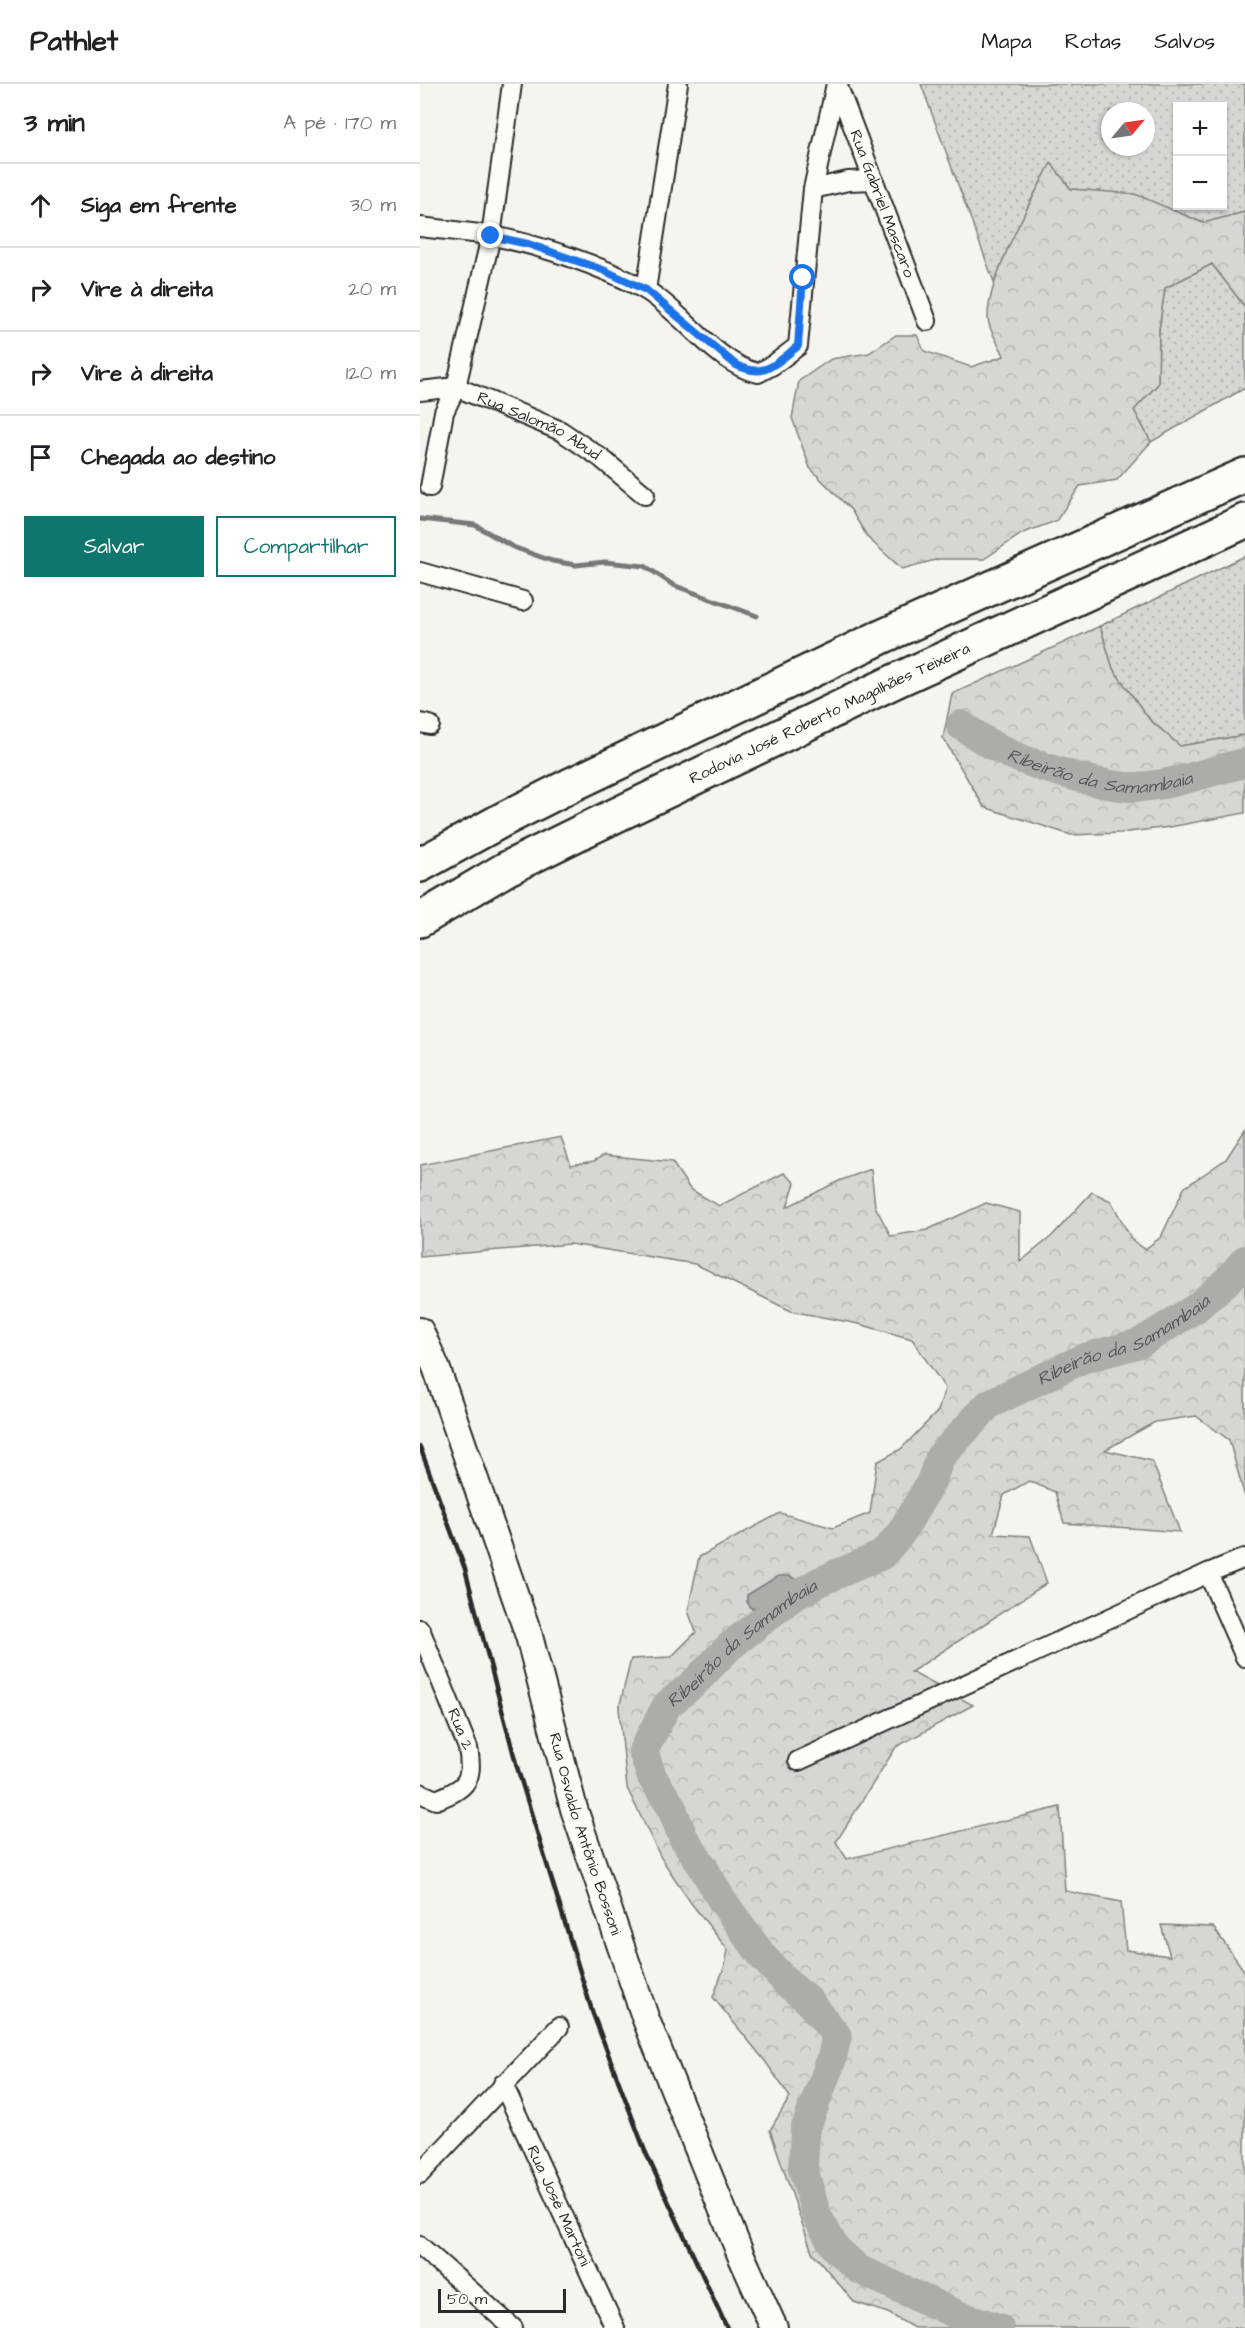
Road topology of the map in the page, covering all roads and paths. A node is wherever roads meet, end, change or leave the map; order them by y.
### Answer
1 (512, 84) edge
2 (678, 84) edge
3 (836, 84) edge
4 (874, 180) junction
5 (813, 189) junction
6 (420, 227) edge
7 (491, 236) junction
8 (646, 290) junction
9 (927, 321) dead end
10 (456, 387) junction
11 (420, 391) edge
12 (1245, 474) edge
13 (430, 487) dead end
14 (645, 495) dead end
15 (1245, 521) edge
16 (420, 572) edge
17 (523, 601) dead end
18 (420, 865) edge
19 (420, 920) edge
20 (420, 1331) edge
21 (1245, 1558) edge
22 (1208, 1573) junction
23 (420, 1629) edge
24 (1245, 1657) edge
25 (798, 1761) dead end
26 (420, 1793) edge
27 (560, 2027) dead end
28 (503, 2084) junction
29 (420, 2174) edge
30 (420, 2246) edge
31 (513, 2328) edge
32 (615, 2328) edge
33 (774, 2328) edge

1 - 7 street
2 - 8 street
3 - 4 street, Rua Gabriel Mascaro
3 - 5 street
4 - 5 street
4 - 9 street, Rua Gabriel Mascaro
5 - 8 street
6 - 7 street
7 - 8 street
7 - 10 street
10 - 11 street, Rua Salomão Abud
10 - 13 street
10 - 14 street, Rua Salomão Abud
12 - 18 highway
15 - 19 highway, Rodovia José Roberto Magalhães Teixeira
16 - 17 street
20 - 33 street, Rua Osvaldo Antônio Bossoni
21 - 22 street
22 - 24 street
22 - 25 street
23 - 26 street, Rua 2
27 - 28 street
28 - 29 street
28 - 32 street, Rua José Martoni
30 - 31 street

